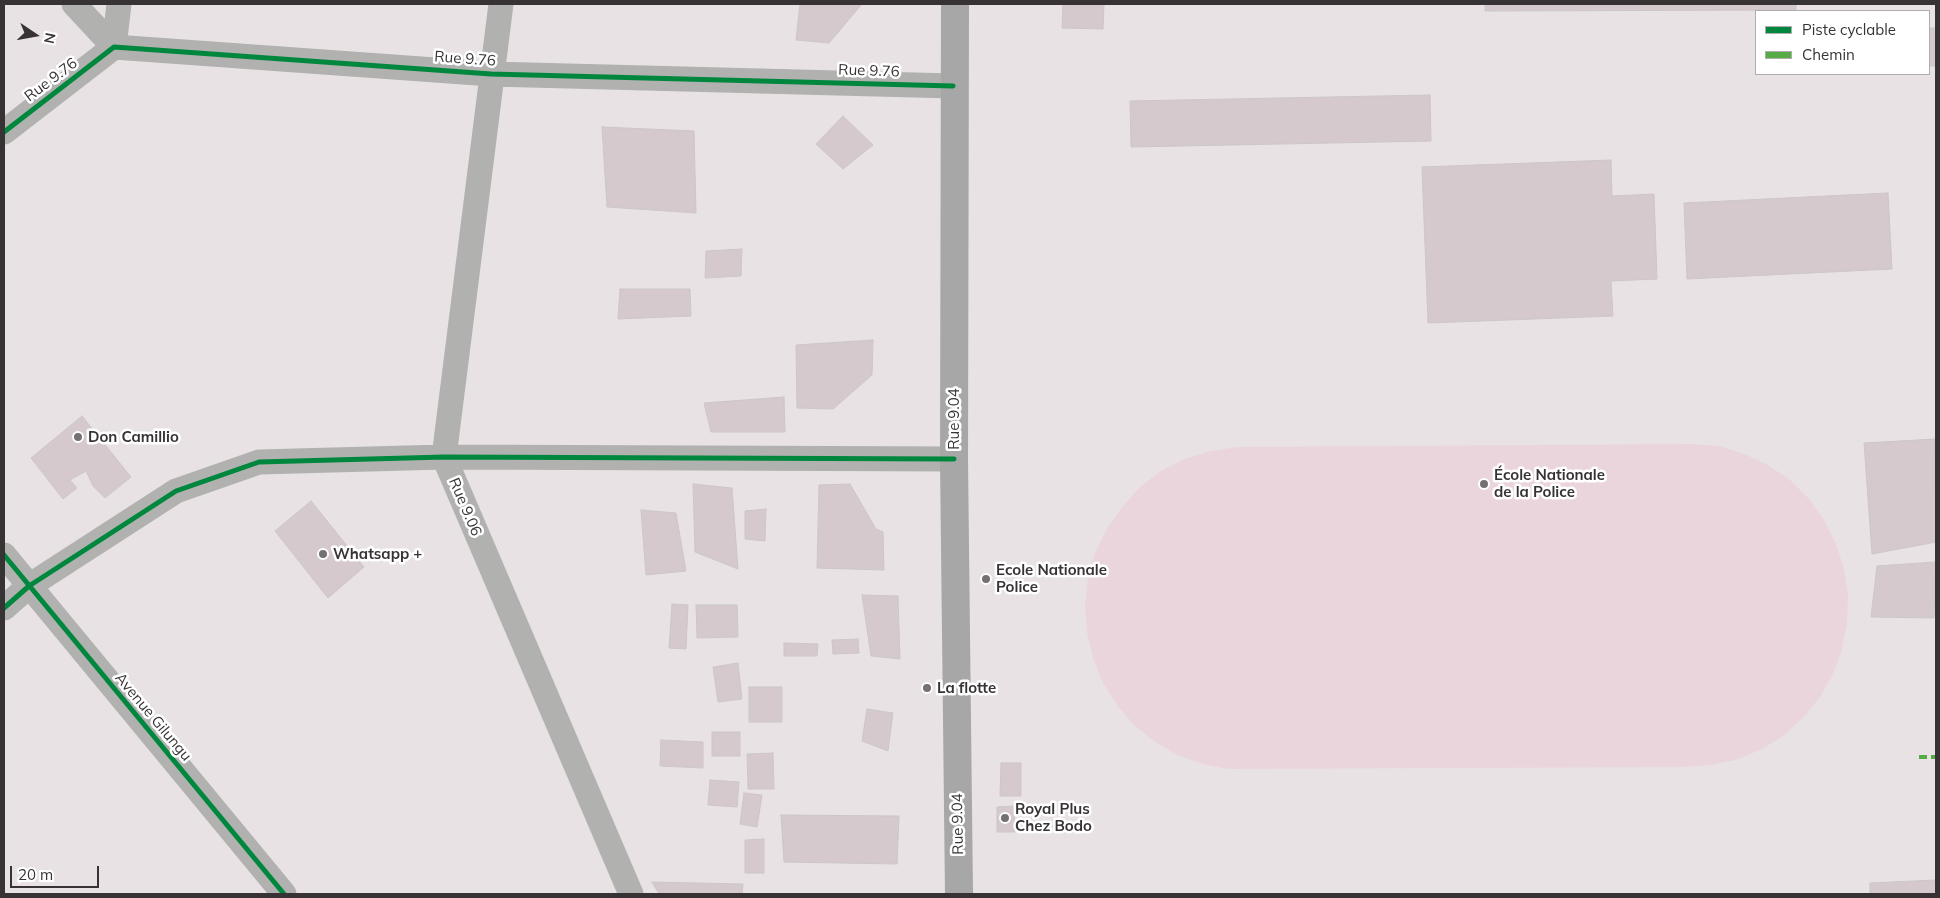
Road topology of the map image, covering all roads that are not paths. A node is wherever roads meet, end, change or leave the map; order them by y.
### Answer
1 (74, 4) edge
2 (119, 4) edge
3 (501, 4) edge
4 (955, 4) edge
5 (114, 47) junction
6 (491, 74) junction
7 (953, 86) junction
8 (4, 132) edge
9 (444, 457) junction
10 (954, 459) junction
11 (4, 555) edge
12 (29, 586) junction
13 (4, 608) edge
14 (284, 894) edge
15 (631, 894) edge
16 (959, 894) edge

1 - 5 street
2 - 5 street
3 - 6 street
4 - 7 main road, Rue 9.04
5 - 6 street, Rue 9.76
5 - 8 street, Rue 9.76
6 - 7 street, Rue 9.76
6 - 9 street
7 - 10 main road, Rue 9.04
9 - 10 street
9 - 12 street
9 - 15 street, Rue 9.06
10 - 16 main road, Rue 9.04
11 - 12 street, Avenue Gilungu
12 - 13 street
12 - 14 street, Avenue Gilungu

